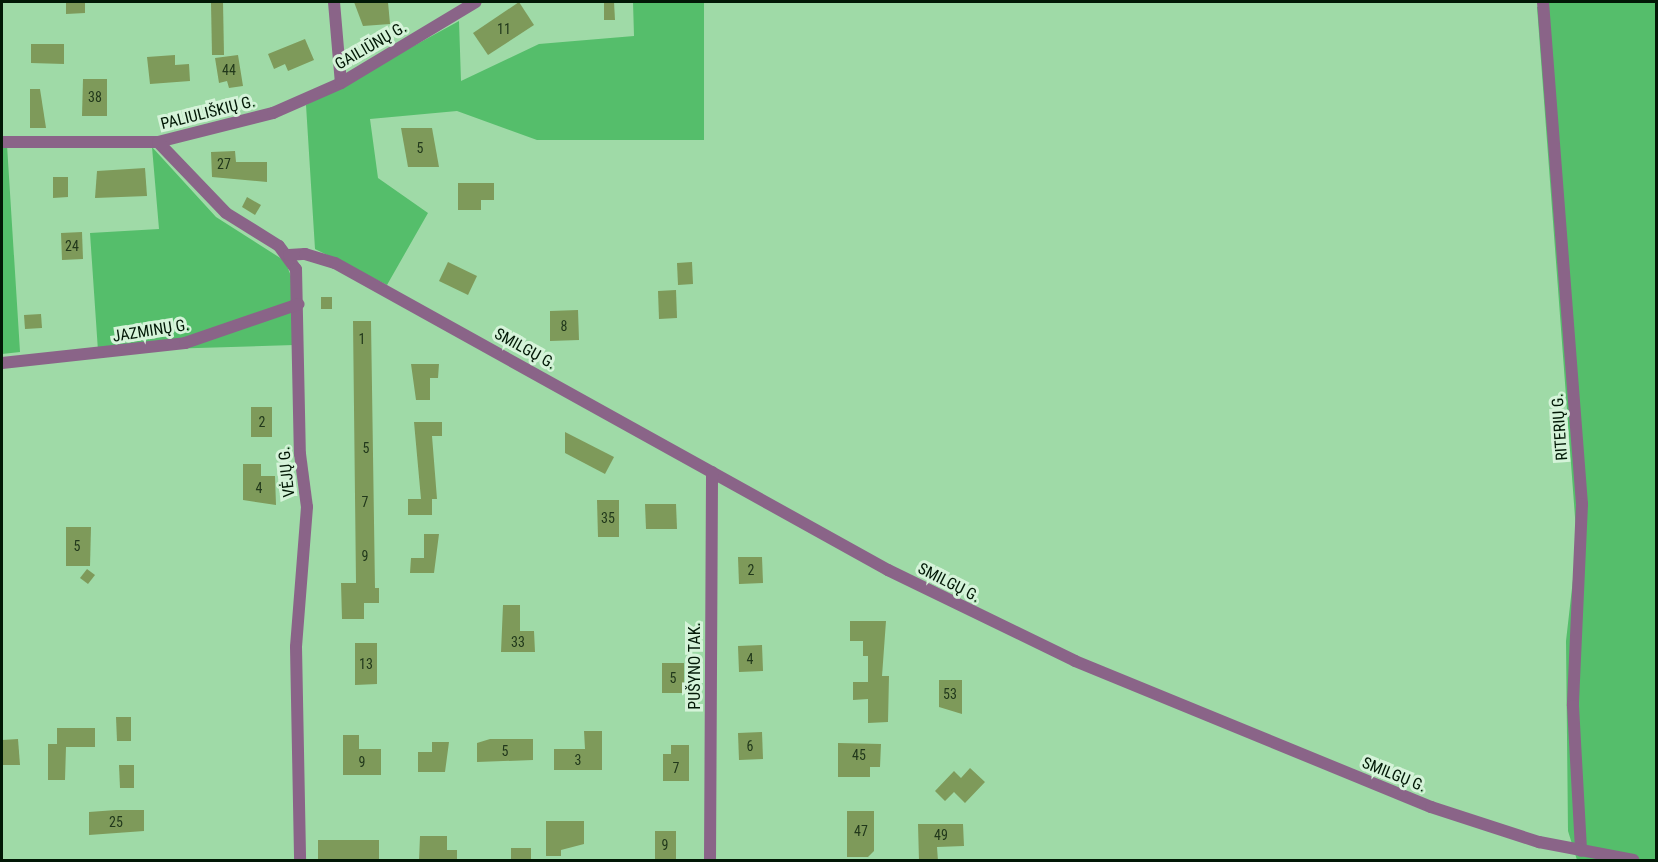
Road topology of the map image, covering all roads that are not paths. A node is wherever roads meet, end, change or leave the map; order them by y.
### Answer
1 (334, 2) edge
2 (476, 2) edge
3 (1543, 2) edge
4 (341, 83) junction
5 (311, 97) joint
6 (2, 142) edge
7 (158, 142) junction
8 (289, 255) junction
9 (299, 304) junction
10 (2, 363) edge
11 (712, 472) junction
12 (1581, 851) junction
13 (300, 861) edge
14 (710, 861) edge
15 (1633, 861) edge

1 - 4 street
2 - 4 street, GAILIŪNŲ G.
3 - 12 street, RITERIŲ G.
4 - 5 street, GAILIŪNŲ G.
5 - 7 street, PALIULIŠKIŲ G.
6 - 7 street, PALIULIŠKIŲ G.
7 - 8 street
8 - 9 street, VĖJŲ G.
8 - 11 street, SMILGŲ G.
9 - 10 street, JAZMINŲ G.
9 - 13 street, VĖJŲ G.
11 - 12 street, SMILGŲ G.
11 - 14 street, PUŠYNO TAK.
12 - 15 street, SMILGŲ G.

